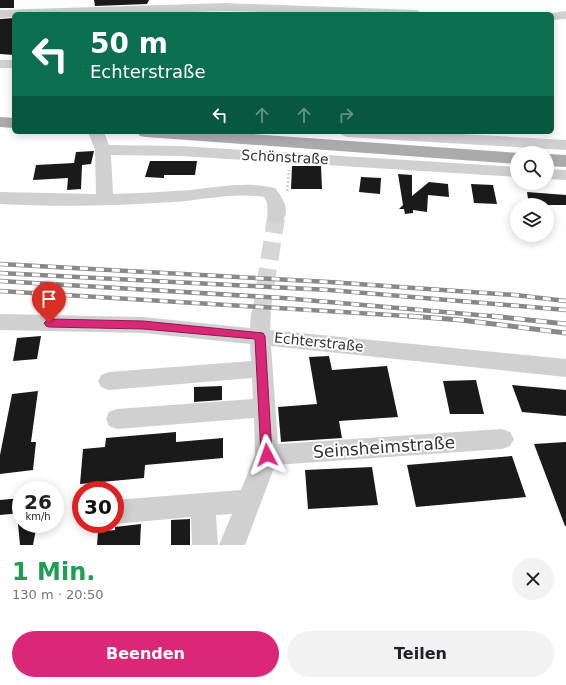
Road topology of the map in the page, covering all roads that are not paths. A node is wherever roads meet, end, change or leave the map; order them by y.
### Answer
1 (52, 9) edge
2 (21, 12) edge
3 (361, 12) edge
4 (12, 13) edge
5 (0, 14) edge
6 (566, 15) edge
7 (554, 16) edge
8 (0, 64) edge
9 (12, 64) edge
10 (0, 122) edge
11 (12, 123) edge
12 (97, 134) edge
13 (175, 134) edge
14 (381, 134) edge
15 (566, 145) edge
16 (103, 150) junction
17 (510, 158) edge
18 (554, 160) edge
19 (566, 161) edge
20 (510, 172) edge
21 (554, 174) edge
22 (566, 175) edge
23 (0, 198) edge
24 (106, 200) junction
25 (276, 218) tunnel mouth
26 (260, 324) junction
27 (1, 326) edge
28 (566, 368) edge
29 (261, 369) junction
30 (109, 381) dead end
31 (264, 408) junction
32 (116, 419) dead end
33 (502, 439) dead end
34 (267, 455) junction
35 (249, 501) junction
36 (203, 505) junction
37 (124, 511) edge
38 (205, 545) edge
39 (232, 545) edge

1 - 2 street
1 - 3 street
4 - 5 street
6 - 7 street
8 - 9 street
10 - 11 main road
12 - 16 street
13 - 17 main road
14 - 15 street
16 - 20 street, Schönstraße
16 - 24 street
18 - 19 main road
21 - 22 street
23 - 24 street
24 - 25 street
26 - 27 street, Echterstraße
26 - 28 street, Echterstraße
26 - 29 street
29 - 30 street
29 - 31 street
31 - 32 street
31 - 34 street
33 - 34 street, Seinsheimstraße
34 - 35 street
35 - 36 street
35 - 39 street
36 - 37 street
36 - 38 street

